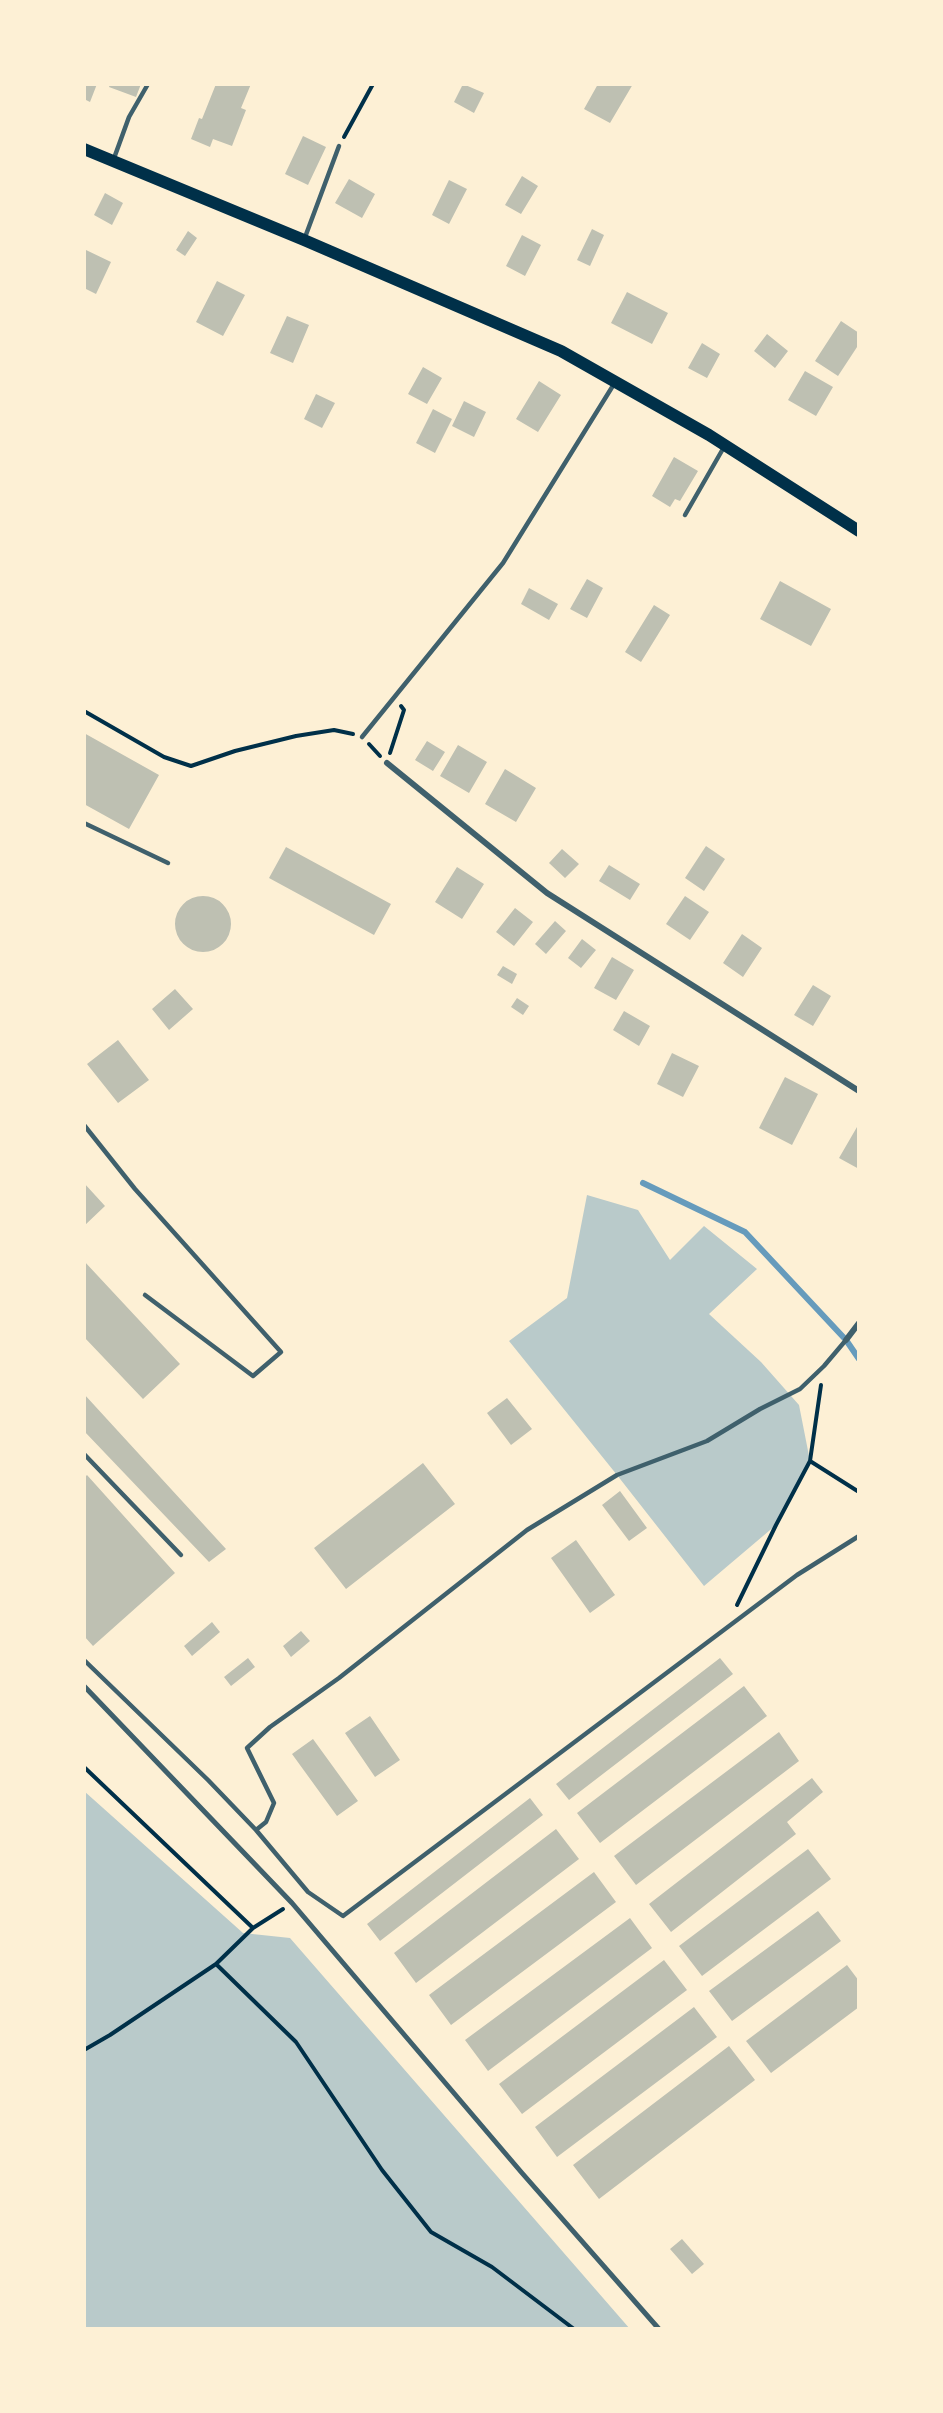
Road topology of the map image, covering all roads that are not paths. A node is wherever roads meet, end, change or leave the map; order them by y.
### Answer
1 (148, 84) edge
2 (339, 146) road end
3 (84, 149) edge
4 (113, 161) junction
5 (304, 240) junction
6 (616, 382) junction
7 (725, 446) junction
8 (685, 515) dead end
9 (859, 531) edge
10 (362, 737) road end
11 (387, 763) road end
12 (84, 823) edge
13 (168, 863) dead end
14 (859, 1091) edge
15 (84, 1125) edge
16 (145, 1294) dead end
17 (859, 1323) edge
18 (846, 1340) joint
19 (84, 1454) edge
20 (859, 1536) edge
21 (181, 1555) dead end
22 (84, 1660) edge
23 (84, 1686) edge
24 (256, 1830) junction
25 (659, 2329) edge

1 - 4 lane
2 - 5 lane
3 - 4 main road
4 - 5 main road
5 - 6 main road
6 - 7 main road
6 - 10 lane
7 - 8 lane
7 - 9 main road
11 - 14 street
12 - 13 lane
15 - 16 lane
17 - 18 street
18 - 24 lane
19 - 21 lane
20 - 24 lane
22 - 24 lane
23 - 25 street

